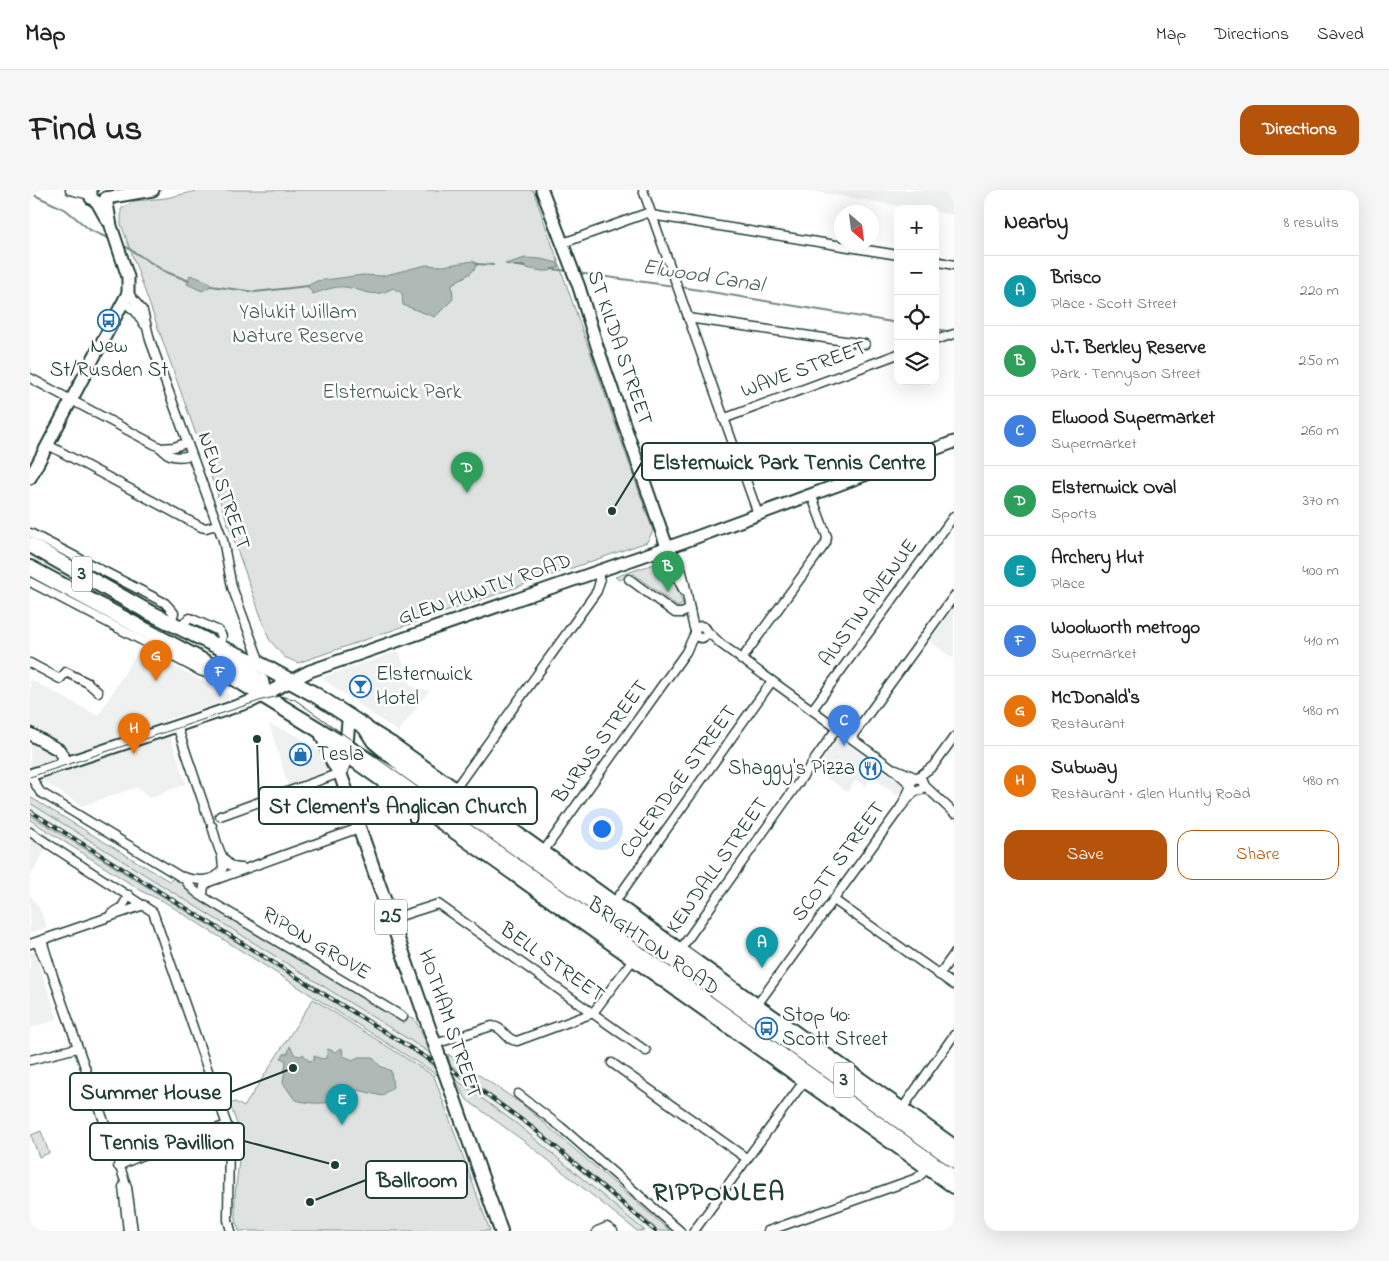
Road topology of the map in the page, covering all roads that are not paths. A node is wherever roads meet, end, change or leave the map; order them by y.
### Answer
1 (72, 190) edge
2 (153, 190) edge
3 (542, 190) edge
4 (643, 190) edge
5 (131, 193) edge
6 (99, 196) edge
7 (109, 213) junction
8 (651, 213) junction
9 (111, 226) junction
10 (563, 243) junction
11 (894, 254) edge
12 (939, 262) edge
13 (954, 265) edge
14 (127, 293) junction
15 (688, 318) junction
16 (954, 334) edge
17 (939, 339) edge
18 (865, 344) dead end
19 (894, 355) edge
20 (30, 378) edge
21 (72, 400) junction
22 (723, 419) junction
23 (954, 442) edge
24 (186, 443) junction
25 (48, 445) junction
26 (161, 448) junction
27 (190, 455) junction
28 (30, 478) edge
29 (811, 494) junction
30 (758, 514) junction
31 (954, 516) edge
32 (216, 525) junction
33 (30, 533) edge
34 (30, 545) edge
35 (667, 547) junction
36 (30, 558) edge
37 (30, 568) edge
38 (597, 572) junction
39 (51, 578) junction
40 (629, 579) dead end
41 (30, 582) edge
42 (954, 596) edge
43 (690, 609) junction
44 (175, 624) junction
45 (699, 630) junction
46 (703, 638) junction
47 (721, 644) junction
48 (223, 649) junction
49 (175, 652) junction
50 (686, 652) junction
51 (741, 660) junction
52 (30, 663) edge
53 (261, 665) junction
54 (290, 680) junction
55 (772, 681) junction
56 (98, 692) dead end
57 (264, 696) junction
58 (812, 710) junction
59 (349, 716) junction
60 (177, 726) junction
61 (365, 728) junction
62 (837, 728) junction
63 (325, 736) junction
64 (954, 737) edge
65 (32, 738) edge
66 (851, 738) junction
67 (346, 750) junction
68 (67, 763) junction
69 (54, 767) junction
70 (340, 774) junction
71 (30, 775) edge
72 (917, 785) junction
73 (455, 789) junction
74 (954, 813) edge
75 (220, 816) dead end
76 (359, 828) junction
77 (30, 832) edge
78 (524, 838) junction
79 (499, 842) junction
80 (543, 852) junction
81 (222, 856) junction
82 (244, 868) junction
83 (183, 877) junction
84 (546, 883) junction
85 (203, 894) junction
86 (129, 895) junction
87 (552, 900) junction
88 (834, 900) junction
89 (210, 901) junction
90 (614, 903) junction
91 (144, 905) junction
92 (634, 917) junction
93 (103, 918) junction
94 (391, 919) junction
95 (644, 938) junction
96 (36, 942) edge
97 (680, 950) junction
98 (954, 954) edge
99 (634, 958) junction
100 (939, 974) junction
101 (695, 982) junction
102 (726, 982) junction
103 (671, 985) junction
104 (954, 985) edge
105 (757, 1005) junction
106 (593, 1014) junction
107 (403, 1017) dead end
108 (954, 1035) edge
109 (76, 1044) junction
110 (435, 1044) junction
111 (646, 1051) dead end
112 (822, 1052) junction
113 (30, 1060) edge
114 (612, 1063) dead end
115 (833, 1073) junction
116 (805, 1080) junction
117 (873, 1088) junction
118 (518, 1094) dead end
119 (852, 1094) junction
120 (902, 1109) junction
121 (227, 1125) junction
122 (948, 1148) edge
123 (746, 1158) junction
124 (954, 1159) edge
125 (118, 1164) junction
126 (928, 1168) junction
127 (954, 1174) edge
128 (122, 1175) junction
129 (954, 1187) edge
130 (128, 1231) edge
131 (133, 1231) edge
132 (231, 1231) edge
133 (501, 1231) edge
134 (597, 1231) edge
135 (613, 1231) edge
136 (680, 1231) edge
137 (694, 1231) edge
138 (768, 1231) edge

1 - 6 street
2 - 5 main road
3 - 10 main road, ST KILDA STREET
4 - 8 street
5 - 6 main road
5 - 7 main road
6 - 7 main road, NEW STREET
6 - 9 main road, NEW STREET
7 - 9 main road, NEW STREET
8 - 10 street
8 - 11 street
8 - 15 street
9 - 14 main road, NEW STREET
10 - 35 main road, ST KILDA STREET
12 - 13 street
14 - 21 main road
14 - 24 street, NEW STREET
15 - 18 street
15 - 22 street
16 - 17 street
19 - 22 street, WAVE STREET
20 - 21 street
21 - 25 main road
21 - 26 street
22 - 30 street
23 - 29 main road, GLEN HUNTLY ROAD
24 - 26 street
24 - 27 street, NEW STREET
25 - 28 main road
25 - 32 street
26 - 27 street
27 - 32 street, NEW STREET
29 - 30 main road, GLEN HUNTLY ROAD
29 - 51 street
30 - 35 main road, GLEN HUNTLY ROAD
31 - 58 street, AUSTIN AVENUE
32 - 53 street, NEW STREET
33 - 44 street
34 - 44 highway, 3
35 - 38 main road, GLEN HUNTLY ROAD
35 - 43 street, ST KILDA STREET
36 - 39 highway
37 - 39 highway, 3
38 - 54 main road, GLEN HUNTLY ROAD
38 - 73 street
39 - 49 highway, 3
40 - 43 street
41 - 49 street
42 - 66 street
43 - 45 street, ST KILDA STREET
44 - 48 highway, 3
45 - 46 street
45 - 47 street
45 - 50 street, BURNS STREET
46 - 47 street
46 - 50 street, BURNS STREET
47 - 51 street
48 - 53 highway, 3
48 - 57 highway
49 - 57 highway, 3
50 - 80 street, BURNS STREET
51 - 55 street
52 - 56 street
53 - 54 highway, 3
54 - 57 main road, GLEN HUNTLY ROAD
54 - 59 highway, BRIGHTON ROAD / 3
55 - 58 street
55 - 90 street, COLERIDGE STREET
57 - 60 main road, GLEN HUNTLY ROAD
57 - 63 highway, BRIGHTON ROAD / 3
58 - 62 street
59 - 61 highway, BRIGHTON ROAD / 3
59 - 67 main road
60 - 68 main road, GLEN HUNTLY ROAD
60 - 81 street
61 - 73 main road, BRIGHTON ROAD
61 - 79 highway, BRIGHTON ROAD / 3
62 - 66 street
62 - 97 street, KENDALL STREET
63 - 67 highway, BRIGHTON ROAD / 3
63 - 70 main road, HOTHAM STREET / 25
64 - 72 street
65 - 68 main road
65 - 69 main road
66 - 72 street
67 - 70 main road
67 - 79 highway, BRIGHTON ROAD / 3
67 - 87 main road, BRIGHTON ROAD
68 - 69 main road, GLEN HUNTLY ROAD
69 - 71 main road, GLEN HUNTLY ROAD
70 - 75 street
70 - 76 main road, HOTHAM STREET / 25
71 - 83 street, RIPON GROVE
72 - 74 street
72 - 88 street, SCOTT STREET
73 - 78 main road, BRIGHTON ROAD
76 - 82 street
76 - 94 main road, HOTHAM STREET / 25
77 - 86 street
78 - 79 main road
78 - 80 main road, BRIGHTON ROAD
79 - 84 highway, BRIGHTON ROAD / 3
79 - 95 highway, BRIGHTON ROAD / 3
80 - 90 main road, BRIGHTON ROAD
81 - 82 street
81 - 83 street
82 - 85 street
83 - 85 street, RIPON GROVE
83 - 89 street, RIPON GROVE
84 - 87 main road
84 - 101 highway, BRIGHTON ROAD / 3
85 - 89 street, RIPON GROVE
86 - 91 street
86 - 93 street
87 - 99 main road, BRIGHTON ROAD
88 - 100 street
88 - 105 street, SCOTT STREET
89 - 107 street, RIPON GROVE
90 - 92 main road, BRIGHTON ROAD
91 - 93 street
91 - 121 street
92 - 95 main road
92 - 97 main road, BRIGHTON ROAD
93 - 96 street
94 - 106 street, BELL STREET
94 - 110 main road, HOTHAM STREET / 25
95 - 101 highway, BRIGHTON ROAD / 3
96 - 109 street
97 - 102 main road, BRIGHTON ROAD
98 - 100 street
99 - 103 main road, BRIGHTON ROAD
99 - 106 street
100 - 104 street
101 - 102 main road
101 - 103 main road
101 - 115 highway, BRIGHTON ROAD / 3
101 - 119 highway, BRIGHTON ROAD / 3
102 - 105 main road, BRIGHTON ROAD
103 - 116 main road, BRIGHTON ROAD
105 - 112 main road, BRIGHTON ROAD
106 - 110 street
106 - 111 street, BELL STREET
108 - 120 street
109 - 113 street
109 - 125 street
110 - 133 main road, HOTHAM STREET / 25, bridge
112 - 115 main road
112 - 117 main road, BRIGHTON ROAD
114 - 123 street
115 - 119 highway, BRIGHTON ROAD / 3
116 - 123 street
116 - 126 main road, BRIGHTON ROAD
117 - 119 main road
117 - 120 main road, BRIGHTON ROAD
118 - 136 street
119 - 122 highway, BRIGHTON ROAD / 3
119 - 127 highway, BRIGHTON ROAD / 3
120 - 122 main road, BRIGHTON ROAD
121 - 125 street
121 - 132 street
122 - 124 highway, BRIGHTON ROAD / 3
123 - 137 street
125 - 128 street
126 - 129 main road, BRIGHTON ROAD
126 - 138 street
128 - 130 street
128 - 131 street
134 - 135 street

